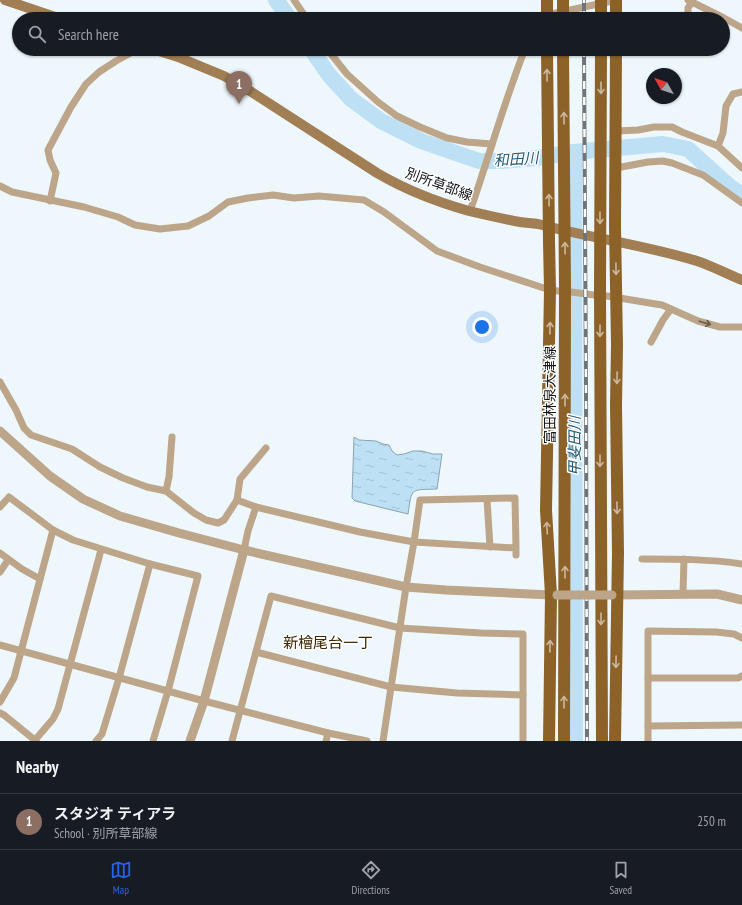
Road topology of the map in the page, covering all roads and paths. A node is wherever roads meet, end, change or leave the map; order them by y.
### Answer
1 (5, 0) edge
2 (294, 0) edge
3 (547, 0) edge
4 (563, 0) edge
5 (601, 0) edge
6 (616, 0) edge
7 (693, 1) edge
8 (41, 12) edge
9 (302, 12) edge
10 (545, 12) edge
11 (563, 12) edge
12 (568, 12) edge
13 (601, 12) edge
14 (616, 12) edge
15 (688, 12) edge
16 (713, 12) edge
17 (730, 21) edge
18 (742, 28) edge
19 (125, 56) edge
20 (175, 56) edge
21 (333, 56) edge
22 (522, 56) edge
23 (547, 56) edge
24 (563, 56) edge
25 (601, 56) edge
26 (616, 56) edge
27 (742, 92) edge
28 (616, 132) junction
29 (492, 145) junction
30 (718, 146) junction
31 (616, 165) junction
32 (742, 168) edge
33 (0, 186) edge
34 (50, 201) junction
35 (742, 204) edge
36 (470, 211) junction
37 (550, 228) junction
38 (616, 241) junction
39 (742, 280) edge
40 (561, 290) junction
41 (604, 295) junction
42 (671, 309) junction
43 (742, 327) edge
44 (651, 342) dead end
45 (0, 382) edge
46 (2, 436) edge
47 (172, 437) dead end
48 (266, 448) dead end
49 (166, 491) junction
50 (487, 499) junction
51 (237, 500) junction
52 (0, 507) edge
53 (256, 507) junction
54 (53, 530) junction
55 (414, 542) junction
56 (490, 547) junction
57 (101, 550) junction
58 (244, 550) junction
59 (0, 553) edge
60 (642, 559) dead end
61 (684, 559) junction
62 (8, 560) junction
63 (150, 564) junction
64 (742, 564) edge
65 (0, 572) edge
66 (40, 578) junction
67 (406, 587) junction
68 (683, 594) junction
69 (554, 595) junction
70 (615, 595) junction
71 (742, 600) edge
72 (400, 628) junction
73 (742, 638) edge
74 (0, 646) edge
75 (21, 652) junction
76 (256, 652) junction
77 (70, 664) junction
78 (742, 676) edge
79 (119, 678) junction
80 (648, 678) junction
81 (391, 687) junction
82 (168, 691) junction
83 (523, 695) junction
84 (204, 701) junction
85 (0, 702) edge
86 (240, 710) junction
87 (0, 713) edge
88 (742, 725) edge
89 (648, 726) junction
90 (328, 733) junction
91 (36, 741) edge
92 (96, 741) edge
93 (153, 741) edge
94 (190, 741) edge
95 (232, 741) edge
96 (326, 741) edge
97 (367, 741) edge
98 (383, 741) edge
99 (523, 741) edge
100 (549, 741) edge
101 (564, 741) edge
102 (602, 741) edge
103 (615, 741) edge
104 (648, 741) edge

1 - 8 main road
2 - 9 street
3 - 10 main road
4 - 11 main road, bridge
5 - 13 main road, bridge
6 - 12 street
6 - 14 main road
7 - 15 street
7 - 16 street
17 - 18 street
19 - 34 street
20 - 36 main road, 別所草部線
21 - 29 street
22 - 29 street
37 -> 23 main road
40 -> 24 main road, 富田林泉大津線, bridge
25 -> 41 main road, bridge
26 - 28 main road
27 - 30 street
28 - 30 street
28 - 31 main road
29 - 36 street
30 - 32 street
31 - 35 street
31 - 38 main road
33 - 34 street
34 - 40 street
36 - 37 main road, 別所草部線
37 - 38 main road, 別所草部線
37 - 40 main road
38 - 39 main road, 別所草部線
38 -> 41 main road
40 - 41 street
69 -> 40 main road
101 -> 40 main road, 富田林泉大津線
41 - 42 street
41 -> 70 main road
41 -> 102 main road
42 -> 43 street
42 - 44 street
45 - 49 street
46 - 58 street
47 - 49 street
48 - 51 street
49 - 51 street
50 - 55 street
50 - 56 street
50 - 56 street
51 - 53 street
52 - 54 street
53 - 55 street
53 - 58 street
54 - 57 street
54 - 66 street
55 - 56 street
55 - 67 street
57 - 63 street
57 - 77 street
58 - 67 street
58 - 84 street
59 - 62 street
60 - 61 street
61 - 64 street
61 - 68 street
62 - 65 street
62 - 66 street
63 - 79 street
63 - 82 street
66 - 75 street
67 - 69 street
67 - 72 street
68 - 70 street
68 - 71 street
69 - 70 street, bridge
100 -> 69 main road
70 -> 103 main road
72 - 76 street
72 - 81 street
72 - 83 street
73 - 80 street
74 - 75 street
75 - 77 street
75 - 85 street
76 - 81 street
76 - 86 street
77 - 79 street
77 - 91 street
78 - 80 street
79 - 82 street
79 - 92 street
80 - 89 street
81 - 83 street
81 - 98 street
82 - 84 street
82 - 93 street
83 - 99 street
84 - 86 street
84 - 94 street
86 - 90 street
86 - 95 street
87 - 91 street
88 - 89 street
89 - 104 street
90 - 96 street
90 - 97 street

